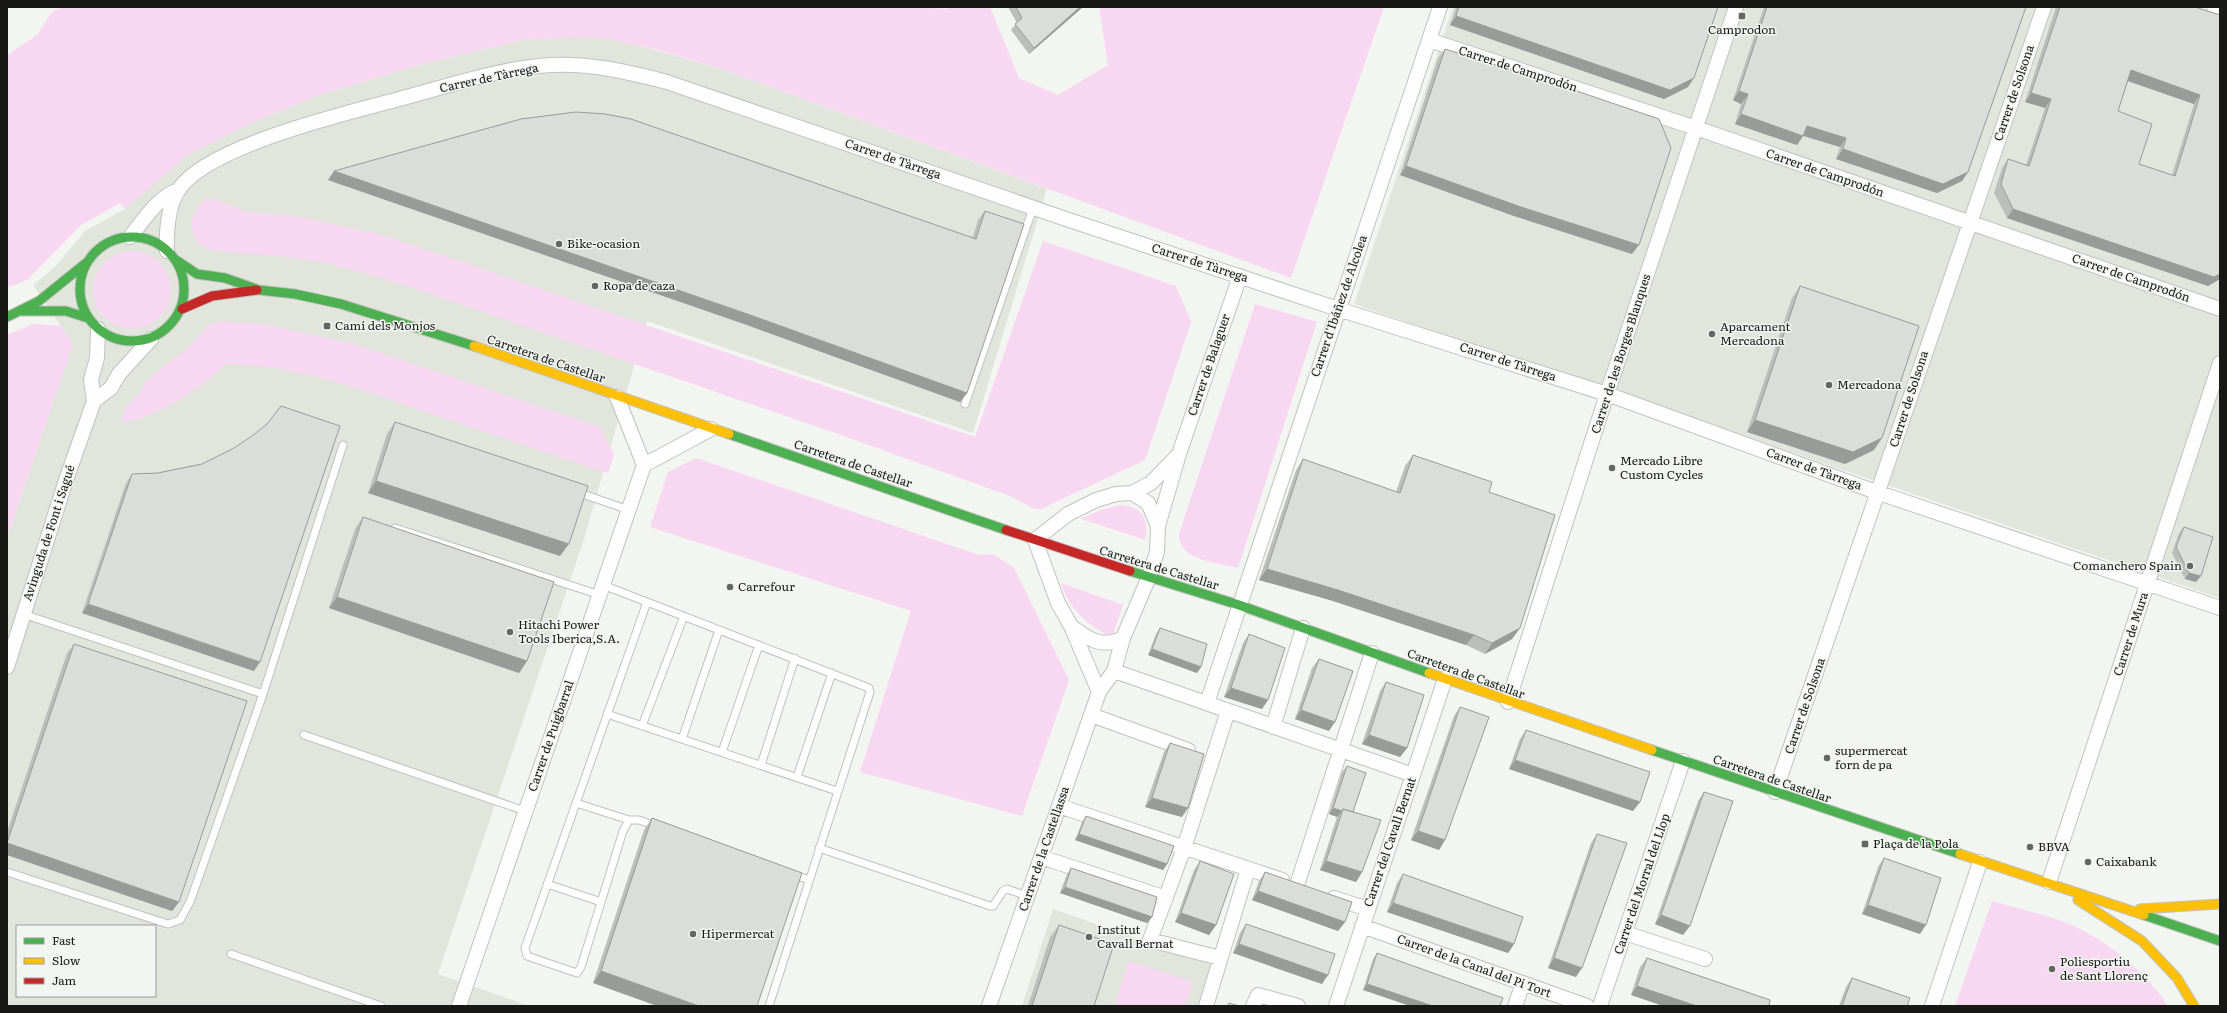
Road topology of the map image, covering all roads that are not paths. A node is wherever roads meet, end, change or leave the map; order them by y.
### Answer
1 (1440, 7) edge
2 (1736, 7) edge
3 (2044, 7) edge
4 (2214, 7) edge
5 (2220, 9) edge
6 (1429, 40) junction
7 (1696, 128) junction
8 (179, 190) junction
9 (1033, 208) junction
10 (1968, 222) junction
11 (130, 237) junction
12 (171, 255) junction
13 (88, 262) junction
14 (1240, 276) junction
15 (259, 290) junction
16 (182, 308) junction
17 (2220, 308) edge
18 (1338, 309) junction
19 (23, 311) junction
20 (7, 317) edge
21 (88, 318) junction
22 (98, 329) junction
23 (150, 339) junction
24 (2220, 362) edge
25 (1607, 394) junction
26 (618, 397) junction
27 (94, 401) junction
28 (965, 404) edge
29 (710, 428) junction
30 (343, 445) dead end
31 (1179, 454) junction
32 (644, 465) junction
33 (576, 492) edge
34 (1132, 493) junction
35 (1879, 493) junction
36 (628, 510) junction
37 (387, 525) edge
38 (1158, 526) junction
39 (1035, 540) junction
40 (1148, 577) junction
41 (2147, 584) junction
42 (601, 590) junction
43 (647, 602) junction
44 (1239, 605) junction
45 (2220, 608) edge
46 (23, 614) junction
47 (684, 616) junction
48 (1071, 626) junction
49 (1303, 628) junction
50 (719, 630) junction
51 (1123, 638) junction
52 (759, 645) junction
53 (1372, 653) junction
54 (795, 658) junction
55 (7, 667) edge
56 (1114, 671) junction
57 (832, 673) junction
58 (1445, 679) junction
59 (1099, 692) junction
60 (263, 694) junction
61 (1508, 702) junction
62 (1207, 704) junction
63 (1228, 711) junction
64 (607, 714) junction
65 (1091, 715) junction
66 (642, 726) junction
67 (1273, 727) junction
68 (304, 735) dead end
69 (682, 739) junction
70 (1342, 750) junction
71 (722, 752) junction
72 (1213, 759) junction
73 (1683, 761) junction
74 (761, 765) junction
75 (1413, 775) junction
76 (798, 777) junction
77 (838, 790) junction
78 (1775, 792) junction
79 (576, 803) junction
80 (1059, 806) junction
81 (525, 811) junction
82 (629, 820) junction
83 (661, 828) edge
84 (819, 848) junction
85 (1184, 848) junction
86 (1041, 857) junction
87 (1980, 862) junction
88 (1248, 869) junction
89 (7, 872) edge
90 (787, 872) edge
91 (809, 880) junction
92 (2049, 882) junction
93 (547, 884) junction
94 (1297, 885) junction
95 (1027, 896) junction
96 (1166, 898) junction
97 (601, 902) junction
98 (2220, 904) edge
99 (1368, 909) junction
100 (2130, 910) junction
101 (1362, 926) junction
102 (1625, 933) junction
103 (2220, 941) edge
104 (231, 954) dead end
105 (1220, 958) junction
106 (1705, 959) dead end
107 (1523, 983) junction
108 (381, 1006) edge
109 (459, 1006) edge
110 (769, 1006) edge
111 (989, 1006) edge
112 (1206, 1006) edge
113 (1254, 1006) edge
114 (1298, 1006) edge
115 (1337, 1006) edge
116 (1515, 1006) edge
117 (1587, 1006) edge
118 (1600, 1006) edge
119 (1932, 1006) edge
120 (2194, 1006) edge

1 - 6 street, Carrer d'Ibáñez de Alcolea
2 - 7 street, Carrer de les Borges Blanques
3 - 10 street, Carrer de Solsona
4 - 5 street
6 - 7 street, Carrer de Camprodón
6 - 18 street, Carrer d'Ibáñez de Alcolea
7 - 10 street, Carrer de Camprodón
7 - 25 street, Carrer de les Borges Blanques
8 - 9 street, Carrer de Tàrrega
8 - 11 street, Carrer de Tàrrega
8 - 12 street, Carrer de Tàrrega
9 - 14 street, Carrer de Tàrrega
9 - 28 lane
10 - 17 street, Carrer de Camprodón
10 - 35 street, Carrer de Solsona
11 - 12 street
11 - 13 street
12 - 15 street, Carretera de Castellar
12 - 16 street
13 - 19 street
13 - 21 street
14 - 18 street, Carrer de Tàrrega
14 - 31 street, Carrer de Balaguer
15 - 16 street, Carretera de Castellar
15 - 26 street, Carretera de Castellar
16 - 23 street
18 - 25 street, Carrer de Tàrrega
18 - 44 street, Carrer d'Ibáñez de Alcolea
19 - 20 street
19 - 21 street
21 - 22 street
22 - 23 street
22 - 27 street, Avinguda de Font i Sagué
23 - 27 street
24 - 41 street, Carrer de Mura
25 - 35 street, Carrer de Tàrrega
25 - 61 street, Carrer de les Borges Blanques
26 - 29 street, Carretera de Castellar
26 - 32 street
27 - 46 street, Avinguda de Font i Sagué
29 - 32 street
29 - 39 street, Carretera de Castellar
30 - 60 lane
31 - 34 street, Carrer de Balaguer
31 - 38 street, Carrer de Balaguer
32 - 36 street, Carrer de Puigbarral
33 - 36 lane
34 - 38 street, Carrer de Balaguer
34 - 39 street, Carrer de Balaguer
35 - 41 street, Carrer de Tàrrega
35 - 78 street, Carrer de Solsona
36 - 42 street, Carrer de Puigbarral
37 - 42 lane
38 - 40 street, Carrer de Balaguer
39 - 40 street, Carretera de Castellar
39 - 48 street
40 - 44 street, Carretera de Castellar
40 - 51 street, Carrer de la Castellassa
41 - 45 street, Carrer de Tàrrega
41 - 92 street, Carrer de Mura
42 - 43 lane
42 - 81 street, Carrer de Puigbarral
43 - 47 lane
43 - 64 lane
44 - 49 street, Carretera de Castellar
44 - 62 street, Carrer d'Ibáñez de Alcolea
46 - 55 street, Avinguda de Font i Sagué
46 - 60 lane
47 - 50 lane
47 - 66 lane
48 - 51 street
48 - 59 street
49 - 53 street, Carretera de Castellar
49 - 67 street
50 - 52 lane
50 - 69 lane
51 - 56 street, Carrer de la Castellassa
52 - 54 lane
52 - 71 lane
53 - 58 street, Carretera de Castellar
53 - 70 street
54 - 57 lane
54 - 74 lane
56 - 59 street, Carrer de la Castellassa
56 - 62 street
57 - 76 lane
57 - 77 lane
58 - 61 street, Carretera de Castellar
58 - 75 street, Carrer del Cavall Bernat
59 - 65 street, Carrer de la Castellassa
60 - 89 lane
61 - 73 street, Carretera de Castellar
62 - 63 street
63 - 67 street
63 - 72 street
64 - 66 lane
64 - 79 lane
65 - 72 street
65 - 80 street, Carrer de la Castellassa
66 - 69 lane
67 - 70 street
68 - 81 lane
69 - 71 lane
70 - 75 street
70 - 94 street
71 - 74 lane
72 - 85 street
73 - 78 street, Carretera de Castellar
73 - 102 street, Carrer del Morral del Llop
74 - 76 lane
75 - 99 street, Carrer del Cavall Bernat
76 - 77 lane
77 - 84 lane
78 - 87 street, Carretera de Castellar
79 - 82 lane
79 - 93 lane
80 - 85 street
80 - 86 street, Carrer de la Castellassa
81 - 109 street, Carrer de Puigbarral
82 - 83 lane
82 - 97 lane
84 - 91 lane
84 - 95 lane
85 - 88 street
85 - 96 street
86 - 95 street, Carrer de la Castellassa
86 - 96 street
87 - 92 street, Carretera de Castellar
87 - 119 street
88 - 94 street
88 - 105 street
90 - 91 lane
91 - 110 lane
92 - 100 street, Carretera de Castellar
92 - 120 street, Carretera de Castellar
93 - 97 lane
93 - 97 lane
94 - 99 street
95 - 111 street, Carrer de la Castellassa
96 - 105 street
98 - 100 street, Carretera de Castellar
99 - 101 street, Carrer del Cavall Bernat
100 - 103 street, Carretera de Castellar
101 - 107 street, Carrer de la Canal del Pi Tort
101 - 115 street, Carrer del Cavall Bernat
102 - 106 street
102 - 118 street, Carrer del Morral del Llop
104 - 108 lane
105 - 112 street
107 - 116 street
107 - 117 street, Carrer de la Canal del Pi Tort
113 - 114 street

